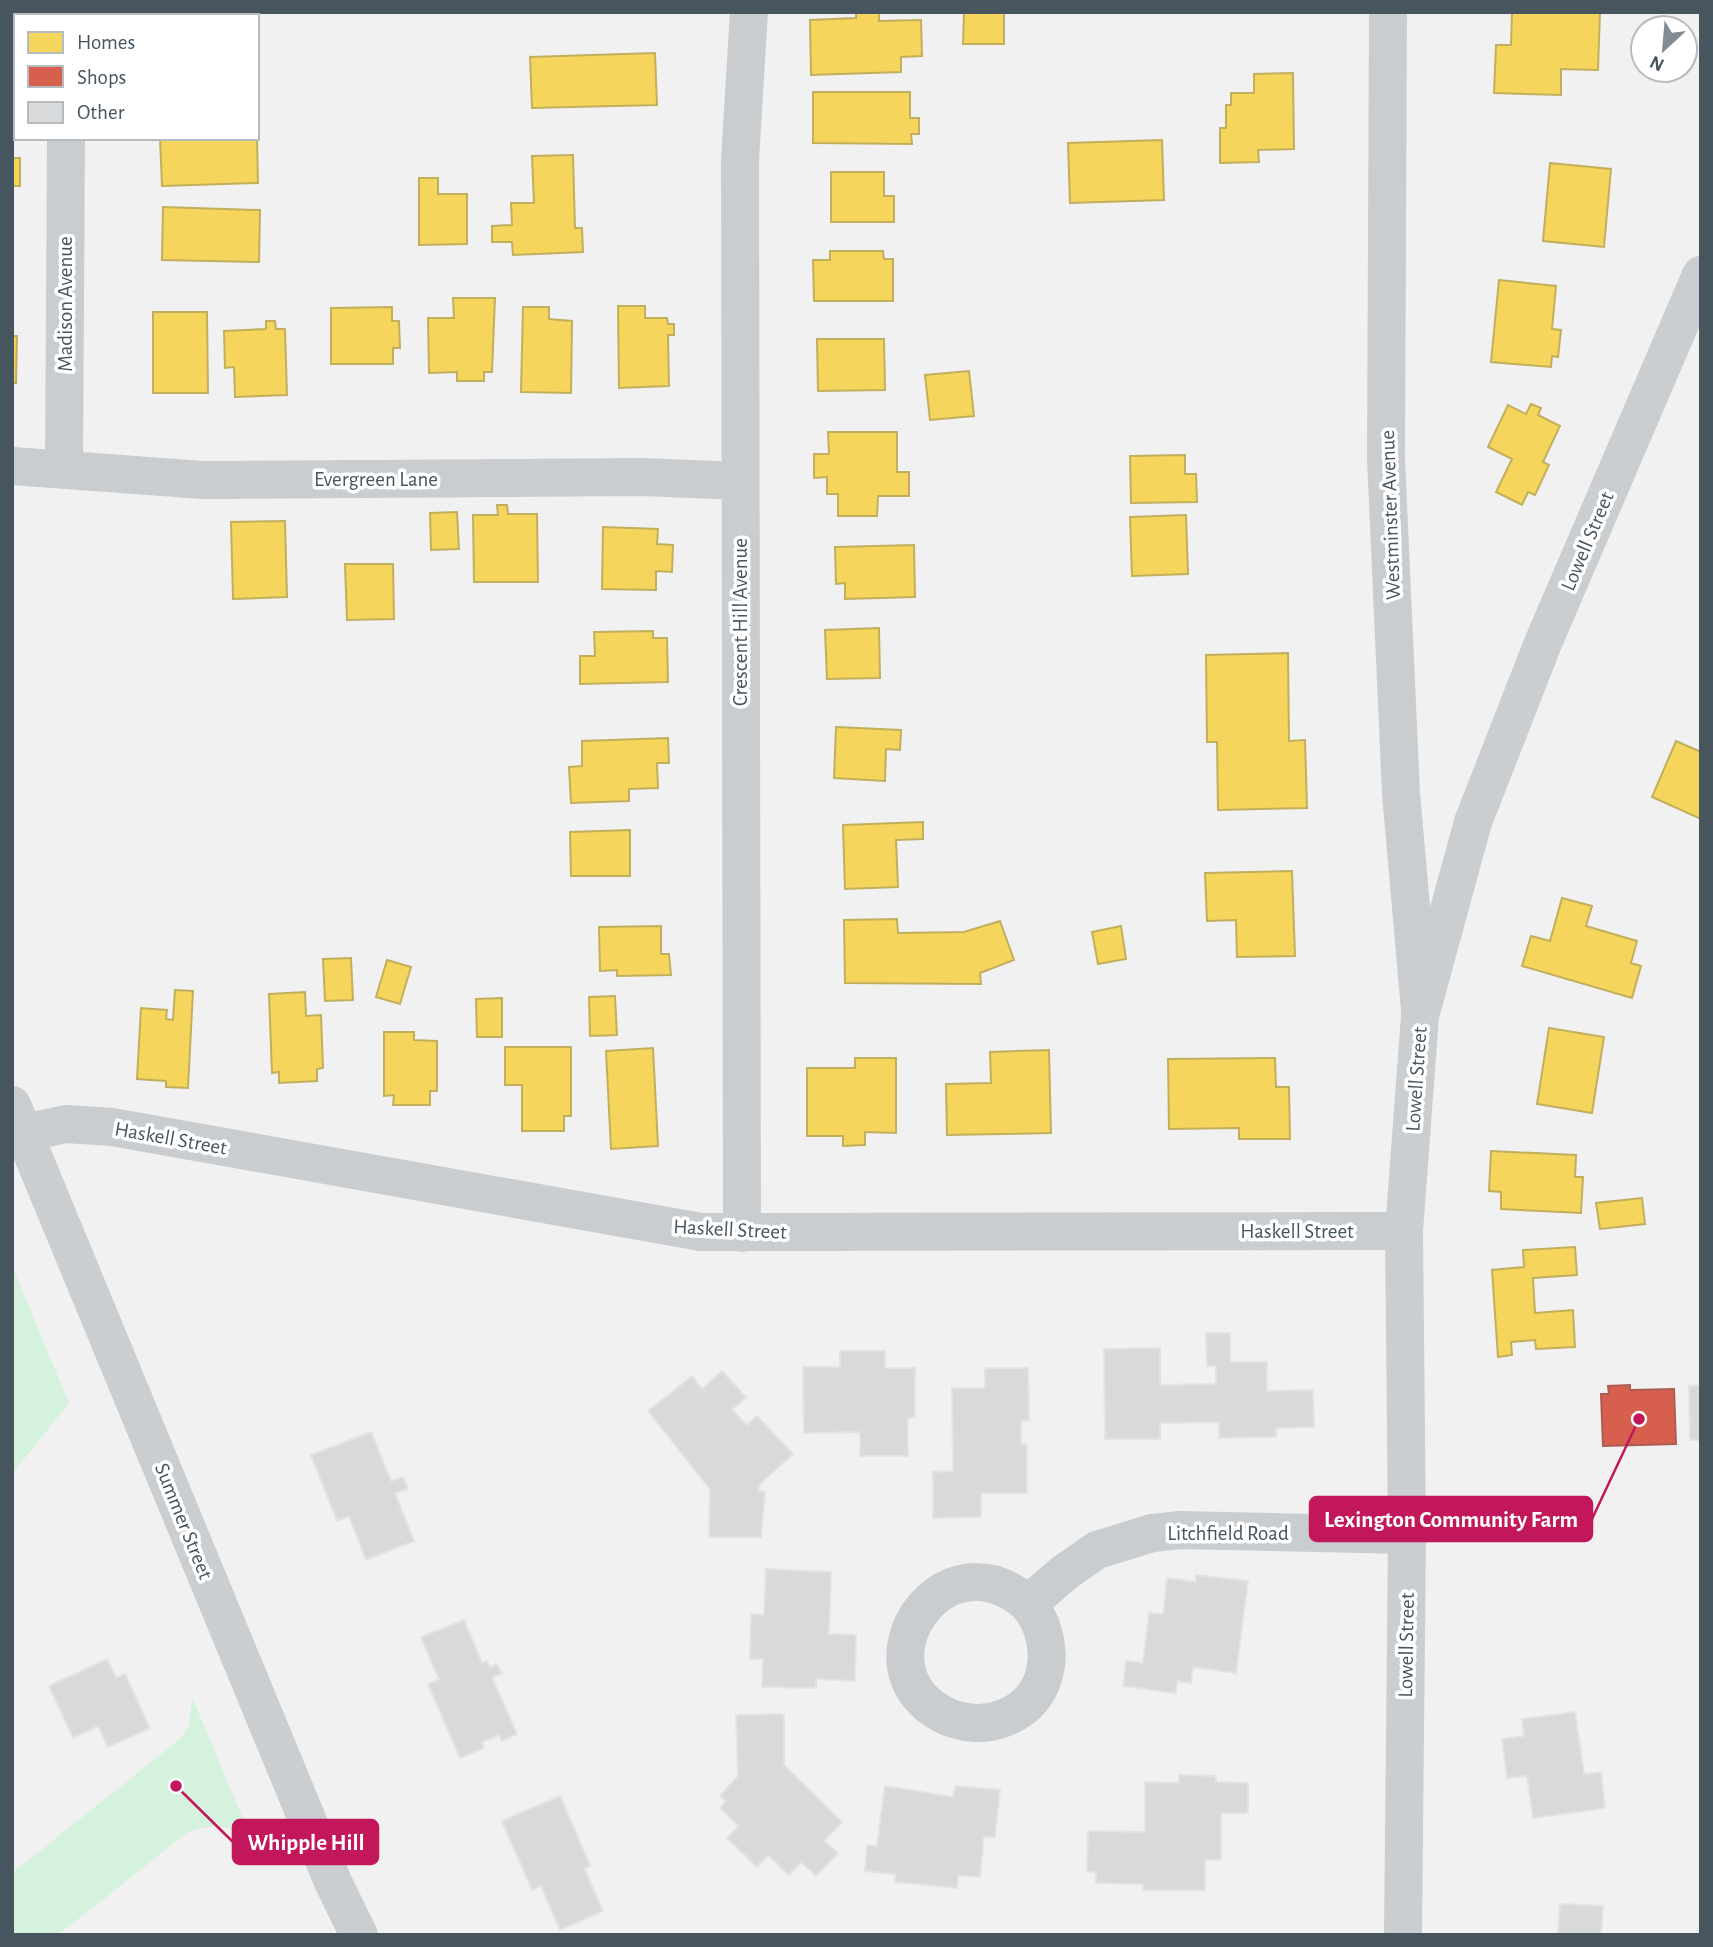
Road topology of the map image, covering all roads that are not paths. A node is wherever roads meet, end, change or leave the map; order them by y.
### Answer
1 (749, 12) edge
2 (1388, 12) edge
3 (66, 140) edge
4 (1701, 275) edge
5 (12, 466) edge
6 (64, 470) junction
7 (740, 481) junction
8 (1420, 1016) junction
9 (18, 1119) edge
10 (1404, 1231) junction
11 (742, 1233) junction
12 (1407, 1535) junction
13 (1028, 1604) dead end
14 (359, 1935) edge
15 (1403, 1935) edge

1 - 7 street, Crescent Hill Avenue
2 - 8 street, Westminster Avenue
3 - 6 street, Madison Avenue
4 - 8 main road, Lowell Street
5 - 6 street, Evergreen Lane
6 - 7 street, Evergreen Lane
7 - 11 street, Crescent Hill Avenue
8 - 10 main road, Lowell Street
9 - 11 street, Haskell Street
9 - 14 main road, Summer Street
10 - 11 street, Haskell Street
10 - 12 main road, Lowell Street
12 - 13 street, Litchfield Road
12 - 15 main road, Lowell Street

